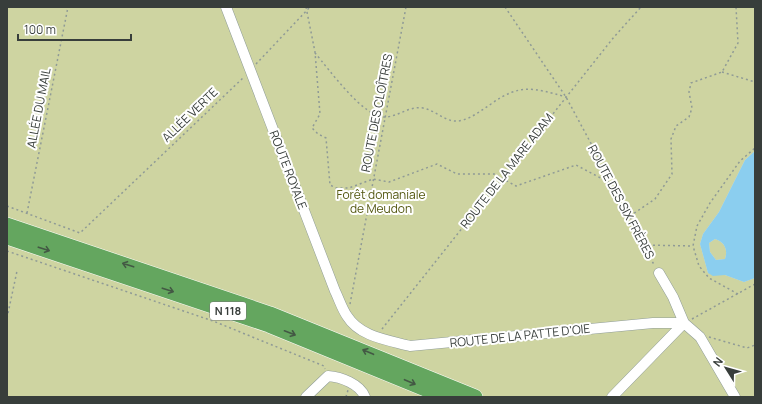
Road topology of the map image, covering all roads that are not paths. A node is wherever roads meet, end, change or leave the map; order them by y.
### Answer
1 (226, 7) edge
2 (7, 225) edge
3 (7, 237) edge
4 (659, 273) road end
5 (684, 323) junction
6 (359, 328) joint
7 (364, 394) edge
8 (306, 397) edge
9 (445, 397) edge
10 (475, 397) edge
11 (612, 397) edge
12 (735, 397) edge

1 - 6 street, ROUTE ROYALE
10 -> 2 highway, N 118
3 -> 9 highway, N 118
4 - 5 street, ROUTE DES SIX FRÈRES
5 - 6 street, ROUTE DE LA PATTE D'OIE
5 - 11 street
5 - 12 street, ROUTE DES SIX FRÈRES
7 - 8 street

